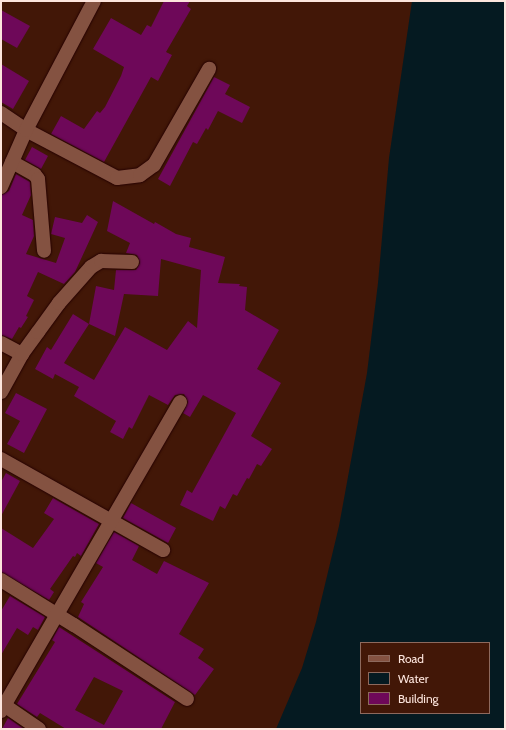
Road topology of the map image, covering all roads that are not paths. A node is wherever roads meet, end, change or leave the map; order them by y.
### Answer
1 (94, 1) edge
2 (209, 69) dead end
3 (1, 112) edge
4 (26, 130) junction
5 (12, 162) junction
6 (1, 187) edge
7 (44, 251) dead end
8 (132, 262) dead end
9 (1, 343) edge
10 (22, 354) junction
11 (1, 392) edge
12 (180, 402) dead end
13 (1, 459) edge
14 (112, 522) junction
15 (163, 550) dead end
16 (1, 580) edge
17 (57, 615) junction
18 (187, 699) dead end
19 (2, 706) edge
20 (39, 729) edge

1 - 4 street
2 - 4 street
3 - 4 street
4 - 5 street
5 - 6 street
5 - 7 street
8 - 10 street
9 - 10 street
10 - 11 street
12 - 14 street
13 - 14 street
14 - 15 street
14 - 17 street
16 - 17 street
17 - 18 street
17 - 19 street
19 - 20 street

